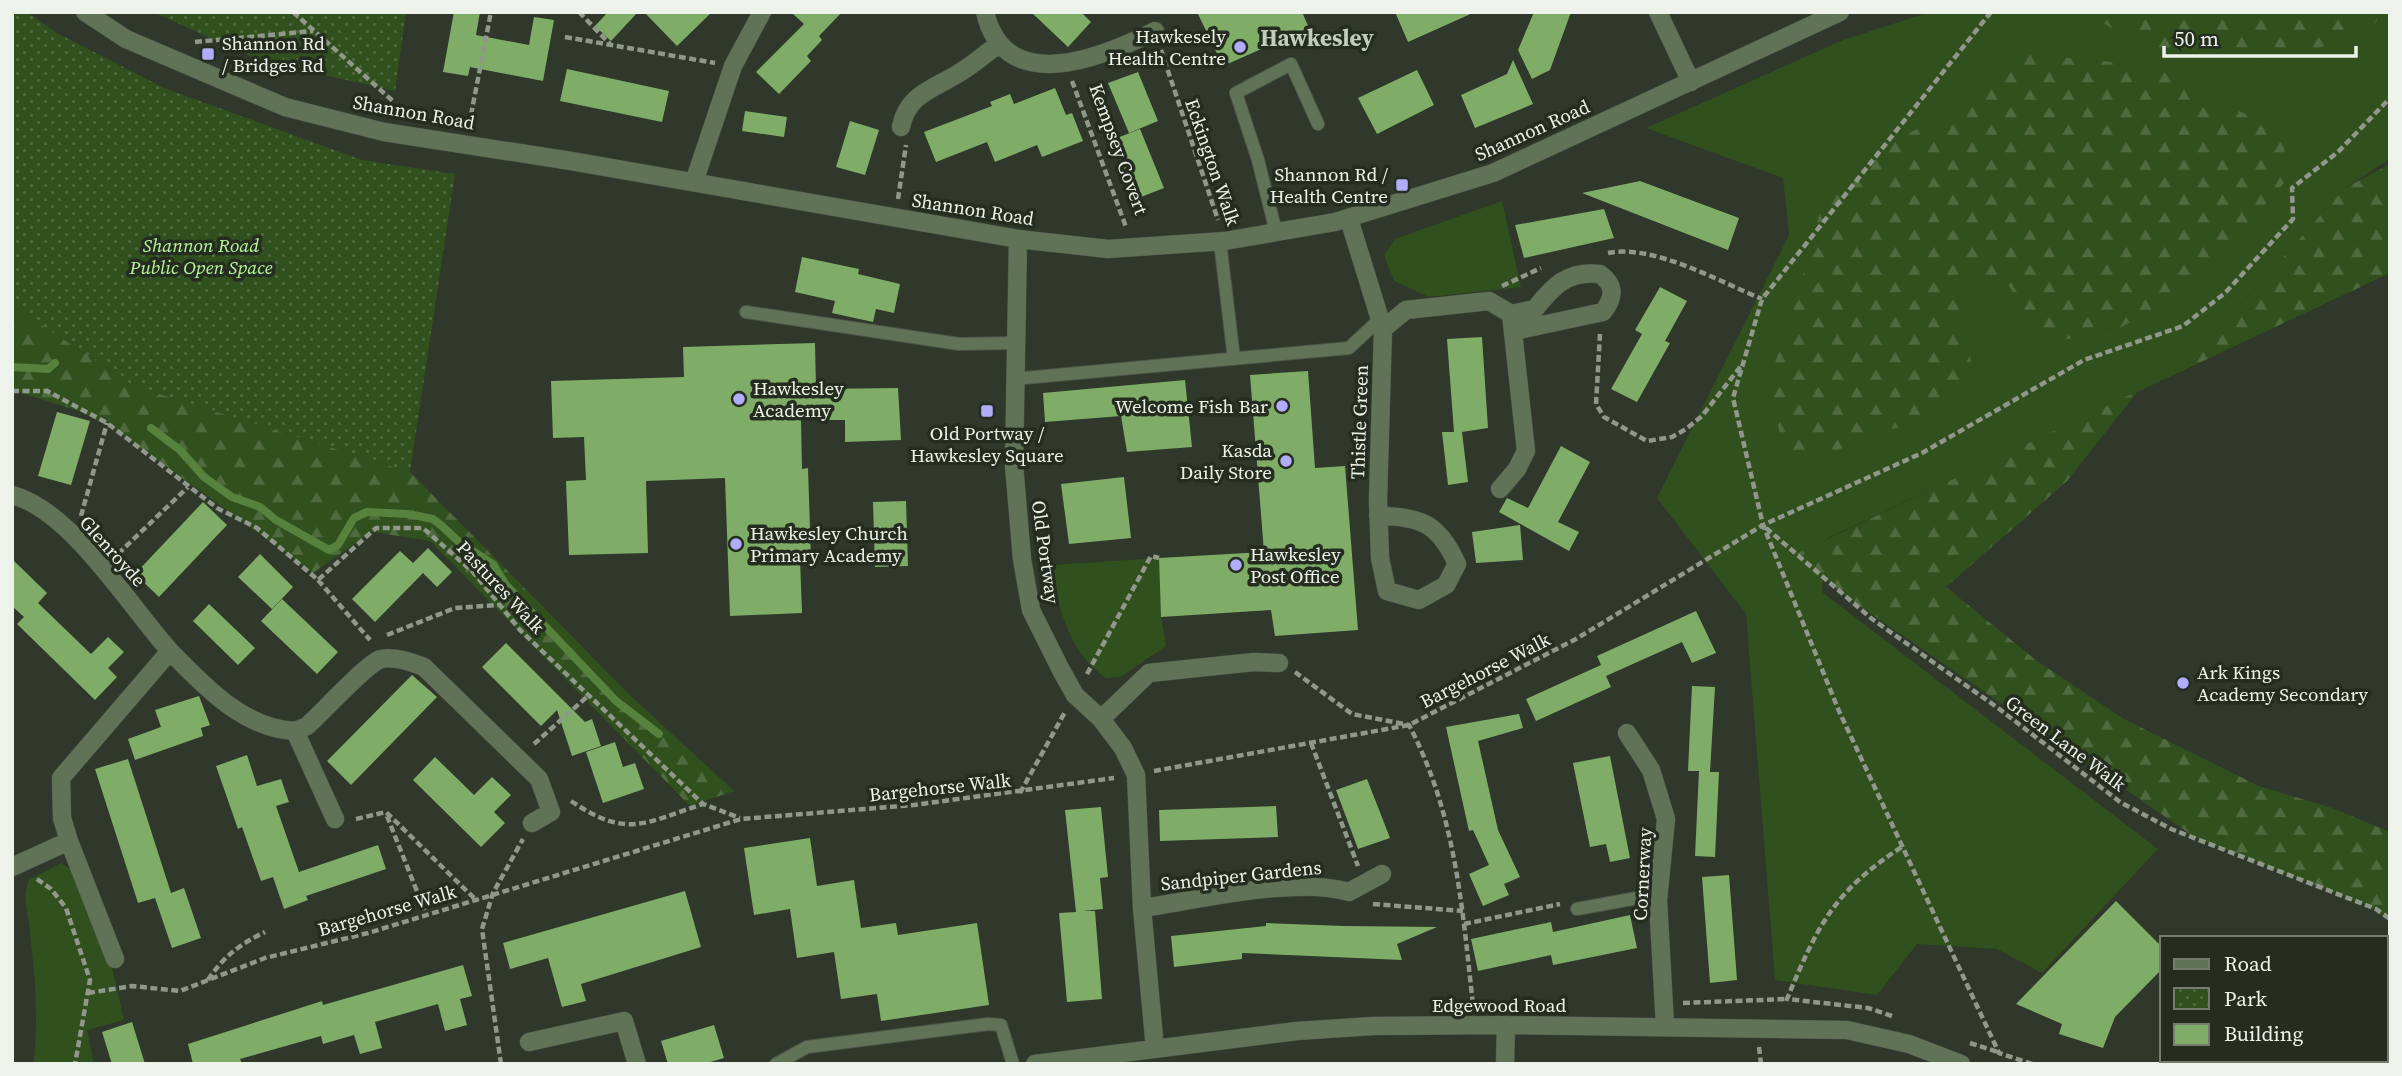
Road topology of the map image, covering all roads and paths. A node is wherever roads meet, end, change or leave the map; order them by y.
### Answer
1 (85, 12) edge
2 (293, 12) edge
3 (491, 12) edge
4 (579, 12) edge
5 (762, 12) edge
6 (985, 12) edge
7 (1658, 12) edge
8 (1840, 12) edge
9 (1991, 12) edge
10 (314, 31) junction
11 (1155, 31) joint
12 (565, 37) dead end
13 (195, 42) dead end
14 (999, 44) junction
15 (611, 45) junction
16 (1066, 64) junction
17 (733, 66) junction
18 (1691, 82) junction
19 (2390, 98) edge
20 (394, 102) dead end
21 (1318, 124) dead end
22 (901, 127) joint
23 (466, 143) junction
24 (694, 182) junction
25 (894, 218) junction
26 (1349, 219) junction
27 (1276, 232) junction
28 (1018, 239) junction
29 (1222, 242) junction
30 (1134, 248) junction
31 (1625, 250) dead end
32 (1762, 299) junction
33 (746, 312) dead end
34 (1603, 312) junction
35 (1513, 323) junction
36 (1381, 324) junction
37 (1014, 342) junction
38 (1234, 359) junction
39 (1743, 362) junction
40 (1014, 379) junction
41 (12, 391) edge
42 (107, 423) junction
43 (188, 487) junction
44 (1500, 489) dead end
45 (12, 495) edge
46 (1378, 516) junction
47 (1763, 524) junction
48 (75, 539) junction
49 (1159, 558) dead end
50 (102, 569) junction
51 (318, 580) junction
52 (499, 605) junction
53 (369, 639) junction
54 (170, 651) junction
55 (390, 659) junction
56 (1279, 663) joint
57 (589, 695) junction
58 (1075, 695) junction
59 (1101, 719) junction
60 (1409, 725) junction
61 (295, 731) junction
62 (1626, 733) dead end
63 (1311, 743) junction
64 (517, 759) junction
65 (1136, 775) junction
66 (1020, 793) junction
67 (568, 799) dead end
68 (703, 804) junction
69 (386, 811) junction
70 (335, 819) joint
71 (741, 819) junction
72 (532, 823) joint
73 (69, 841) junction
74 (1903, 846) junction
75 (15, 865) edge
76 (1382, 874) dead end
77 (1357, 888) junction
78 (493, 893) junction
79 (1659, 894) junction
80 (475, 899) junction
81 (1142, 908) junction
82 (1577, 909) dead end
83 (1463, 911) junction
84 (1563, 911) dead end
85 (426, 914) junction
86 (2390, 919) edge
87 (1464, 924) junction
88 (265, 932) dead end
89 (116, 959) dead end
90 (207, 981) junction
91 (88, 993) junction
92 (1787, 999) junction
93 (1664, 1003) junction
94 (1895, 1017) dead end
95 (1506, 1025) junction
96 (1476, 1026) junction
97 (1665, 1026) junction
98 (1960, 1039) dead end
99 (529, 1042) dead end
100 (1155, 1049) junction
101 (1999, 1053) junction
102 (76, 1061) edge
103 (82, 1064) edge
104 (501, 1064) edge
105 (637, 1064) edge
106 (776, 1064) edge
107 (1013, 1064) edge
108 (1035, 1064) edge
109 (1505, 1064) edge
110 (1961, 1064) edge
111 (2032, 1064) edge

1 - 23 street, Shannon Road
2 - 10 path
3 - 23 path
4 - 15 path
5 - 17 street
6 - 14 street
7 - 18 street
8 - 18 street, Shannon Road
9 - 32 path
10 - 13 path
10 - 20 path
11 - 16 street, Kempsey Covert
11 - 29 path, Eckington Walk
12 - 15 path
14 - 16 street, Kempsey Covert
14 - 22 street
15 - 17 path
16 - 30 path, Kempsey Covert
17 - 24 street
18 - 26 street, Shannon Road
19 - 47 path, Bargehorse Walk
21 - 27 lane
22 - 25 path
23 - 24 street, Shannon Road
24 - 25 street, Shannon Road
25 - 28 street, Shannon Road
26 - 27 street, Shannon Road
26 - 36 street, Thistle Green
27 - 29 street, Shannon Road
28 - 30 street, Shannon Road
28 - 37 street, Old Portway
29 - 30 street, Shannon Road
29 - 38 lane
31 - 32 path
32 - 39 path
33 - 37 lane
34 - 35 street
34 - 35 street
34 - 39 path
35 - 36 street
35 - 44 street
36 - 38 lane
36 - 46 street, Thistle Green
37 - 40 street, Old Portway
38 - 40 lane
39 - 47 path
40 - 58 street, Old Portway
41 - 42 path
42 - 43 path
42 - 48 path
43 - 50 path
43 - 51 path
45 - 48 street, Glenroyde
46 - 46 street, Thistle Green
47 - 60 path, Bargehorse Walk
47 - 74 path
47 - 86 path, Green Lane Walk
48 - 50 street, Glenroyde
49 - 58 path
50 - 54 street, Glenroyde
51 - 52 path, Pastures Walk
51 - 53 path
52 - 53 path
52 - 57 path, Pastures Walk
53 - 55 path
54 - 61 street, Glenroyde
54 - 73 street
55 - 61 street
55 - 64 street
56 - 59 street
56 - 60 path
57 - 64 path
57 - 68 path, Pastures Walk
58 - 59 street, Old Portway
58 - 66 path
59 - 65 street, Old Portway
60 - 63 path, Bargehorse Walk
60 - 83 path
61 - 70 street
62 - 79 street, Cornerway
63 - 65 path, Bargehorse Walk
63 - 77 path
64 - 72 street
65 - 66 path, Bargehorse Walk
65 - 81 street, Old Portway
66 - 71 path, Bargehorse Walk
67 - 68 path
68 - 71 path, Pastures Walk
69 - 70 path
69 - 80 path
69 - 85 path
71 - 78 path, Bargehorse Walk
72 - 78 path
73 - 75 street
73 - 89 street
74 - 92 path
74 - 101 path
75 - 91 path
76 - 77 street
77 - 81 street, Sandpiper Gardens
77 - 83 path
78 - 80 path, Bargehorse Walk
78 - 104 path
79 - 82 lane
79 - 93 street, Cornerway
80 - 85 path, Bargehorse Walk
81 - 100 street, Old Portway
83 - 87 path
84 - 87 path
85 - 90 path, Bargehorse Walk
87 - 96 path
88 - 90 path
90 - 91 path, Bargehorse Walk
91 - 102 path
92 - 93 path
92 - 94 path
93 - 97 street, Cornerway
95 - 96 street, Edgewood Road
95 - 97 street, Edgewood Road
95 - 109 street
96 - 100 street, Edgewood Road
97 - 110 street, Edgewood Road
98 - 101 path
99 - 105 street
100 - 108 street, Edgewood Road
101 - 111 path
102 - 103 path
106 - 107 lane

